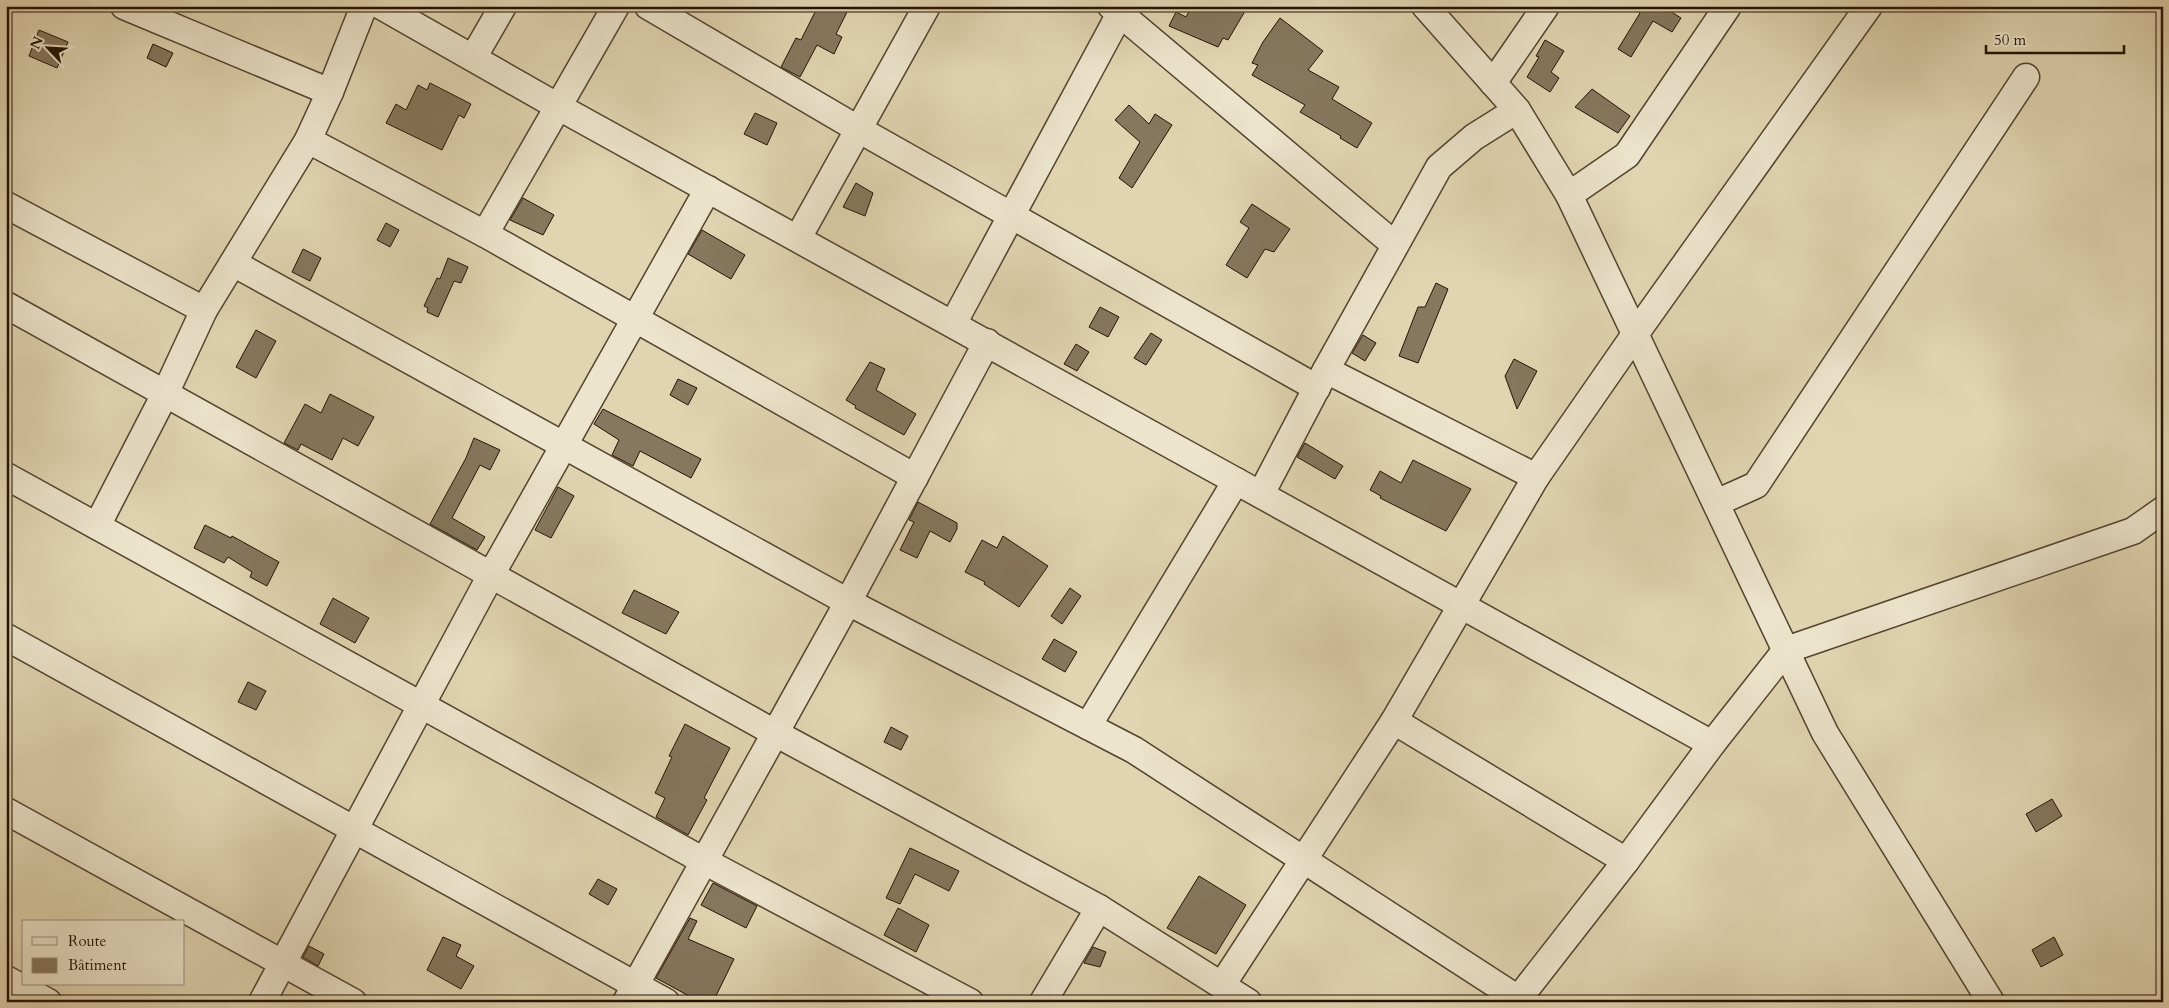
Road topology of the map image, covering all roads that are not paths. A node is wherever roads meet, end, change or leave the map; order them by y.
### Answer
1 (124, 6) edge
2 (364, 6) edge
3 (381, 6) edge
4 (503, 6) edge
5 (616, 6) edge
6 (648, 6) edge
7 (927, 6) edge
8 (1425, 6) edge
9 (1546, 6) edge
10 (1728, 6) edge
11 (1869, 6) edge
12 (1119, 9) edge
13 (473, 58) junction
14 (2026, 77) dead end
15 (1493, 83) junction
16 (330, 92) junction
17 (557, 106) junction
18 (1517, 110) junction
19 (858, 129) junction
20 (308, 140) junction
21 (708, 189) junction
22 (1569, 195) junction
23 (6, 205) edge
24 (1012, 215) junction
25 (484, 234) junction
26 (798, 238) junction
27 (1395, 245) junction
28 (233, 263) junction
29 (6, 305) edge
30 (204, 310) junction
31 (634, 318) junction
32 (953, 324) junction
33 (1636, 333) junction
34 (987, 342) junction
35 (1322, 379) junction
36 (165, 394) junction
37 (563, 445) junction
38 (6, 476) edge
39 (915, 476) junction
40 (1536, 477) junction
41 (1236, 480) junction
42 (1261, 494) junction
43 (1716, 503) junction
44 (2163, 510) edge
45 (97, 526) junction
46 (491, 575) junction
47 (848, 602) junction
48 (1461, 605) junction
49 (6, 637) edge
50 (1786, 650) junction
51 (421, 705) junction
52 (1394, 721) junction
53 (1088, 726) junction
54 (775, 733) junction
55 (1712, 744) junction
56 (10, 822) edge
57 (355, 830) junction
58 (1304, 858) junction
59 (704, 861) junction
60 (1626, 861) junction
61 (1099, 908) junction
62 (283, 963) junction
63 (6, 979) edge
64 (1222, 985) junction
65 (631, 993) edge
66 (1519, 1001) edge
67 (48, 1002) edge
68 (262, 1002) edge
69 (353, 1002) edge
70 (666, 1002) edge
71 (970, 1002) edge
72 (1043, 1002) edge
73 (1248, 1002) edge
74 (1991, 1002) edge

1 - 16 street
2 - 16 street
3 - 13 street
4 - 13 street
5 - 17 street
6 - 19 street
7 - 19 street
8 - 15 street
9 - 15 street
10 - 22 street
11 - 33 street
12 - 24 street
12 - 27 street
13 - 17 street
14 - 43 street
15 - 18 street
16 - 20 street
17 - 21 street
17 - 25 street
18 - 22 street
18 - 27 street
19 - 24 street
19 - 26 street
20 - 25 street
20 - 28 street
21 - 26 street
21 - 31 street
22 - 33 street
23 - 30 street
24 - 32 street
24 - 35 street
25 - 31 street
26 - 32 street
27 - 35 street
28 - 30 street
28 - 37 street
29 - 36 street
30 - 36 street
31 - 37 street
31 - 39 street
32 - 34 street
33 - 40 street
33 - 43 street
34 - 39 street
34 - 41 street
35 - 40 street
35 - 42 street
36 - 45 street
36 - 46 street
37 - 46 street
37 - 47 street
38 - 45 street
39 - 47 street
40 - 48 street
41 - 42 street
41 - 53 street
42 - 48 street
43 - 50 street
44 - 50 street
45 - 51 street
46 - 51 street
46 - 54 street
47 - 53 street
47 - 54 street
48 - 52 street
48 - 55 street
49 - 57 street
50 - 55 street
50 - 74 street
51 - 57 street
51 - 59 street
52 - 58 street
52 - 60 street
53 - 58 street
54 - 59 street
54 - 61 street
55 - 60 street
56 - 62 street
57 - 62 street
57 - 65 street
58 - 64 street
58 - 66 street
59 - 65 street
59 - 71 street
60 - 66 street
61 - 64 street
61 - 72 street
62 - 68 street
62 - 69 street
63 - 67 street
64 - 73 street
65 - 70 street

